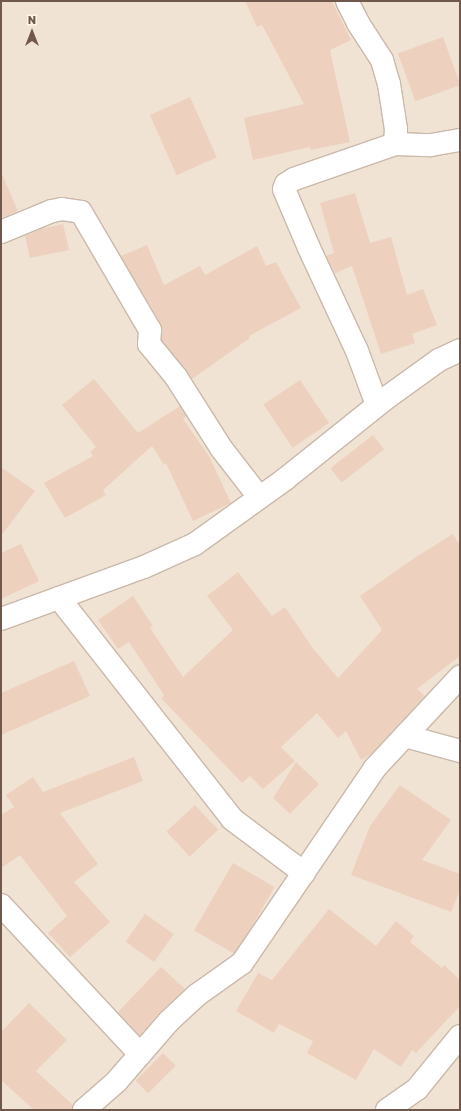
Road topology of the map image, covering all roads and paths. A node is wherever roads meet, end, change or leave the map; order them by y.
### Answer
1 (347, 1) edge
2 (460, 140) edge
3 (394, 144) junction
4 (1, 232) edge
5 (460, 350) edge
6 (377, 406) junction
7 (259, 497) junction
8 (59, 598) junction
9 (1, 619) edge
10 (460, 677) edge
11 (405, 736) junction
12 (460, 750) edge
13 (304, 873) junction
14 (1, 905) edge
15 (460, 1036) edge
16 (140, 1054) junction
17 (84, 1110) edge
18 (387, 1110) edge

1 - 3 street
2 - 3 street
3 - 6 street
4 - 7 street
5 - 6 street
6 - 7 street
7 - 8 street
8 - 9 street
8 - 13 street
10 - 11 street
11 - 12 street
11 - 13 street
13 - 16 street
14 - 16 street
15 - 18 street
16 - 17 street

